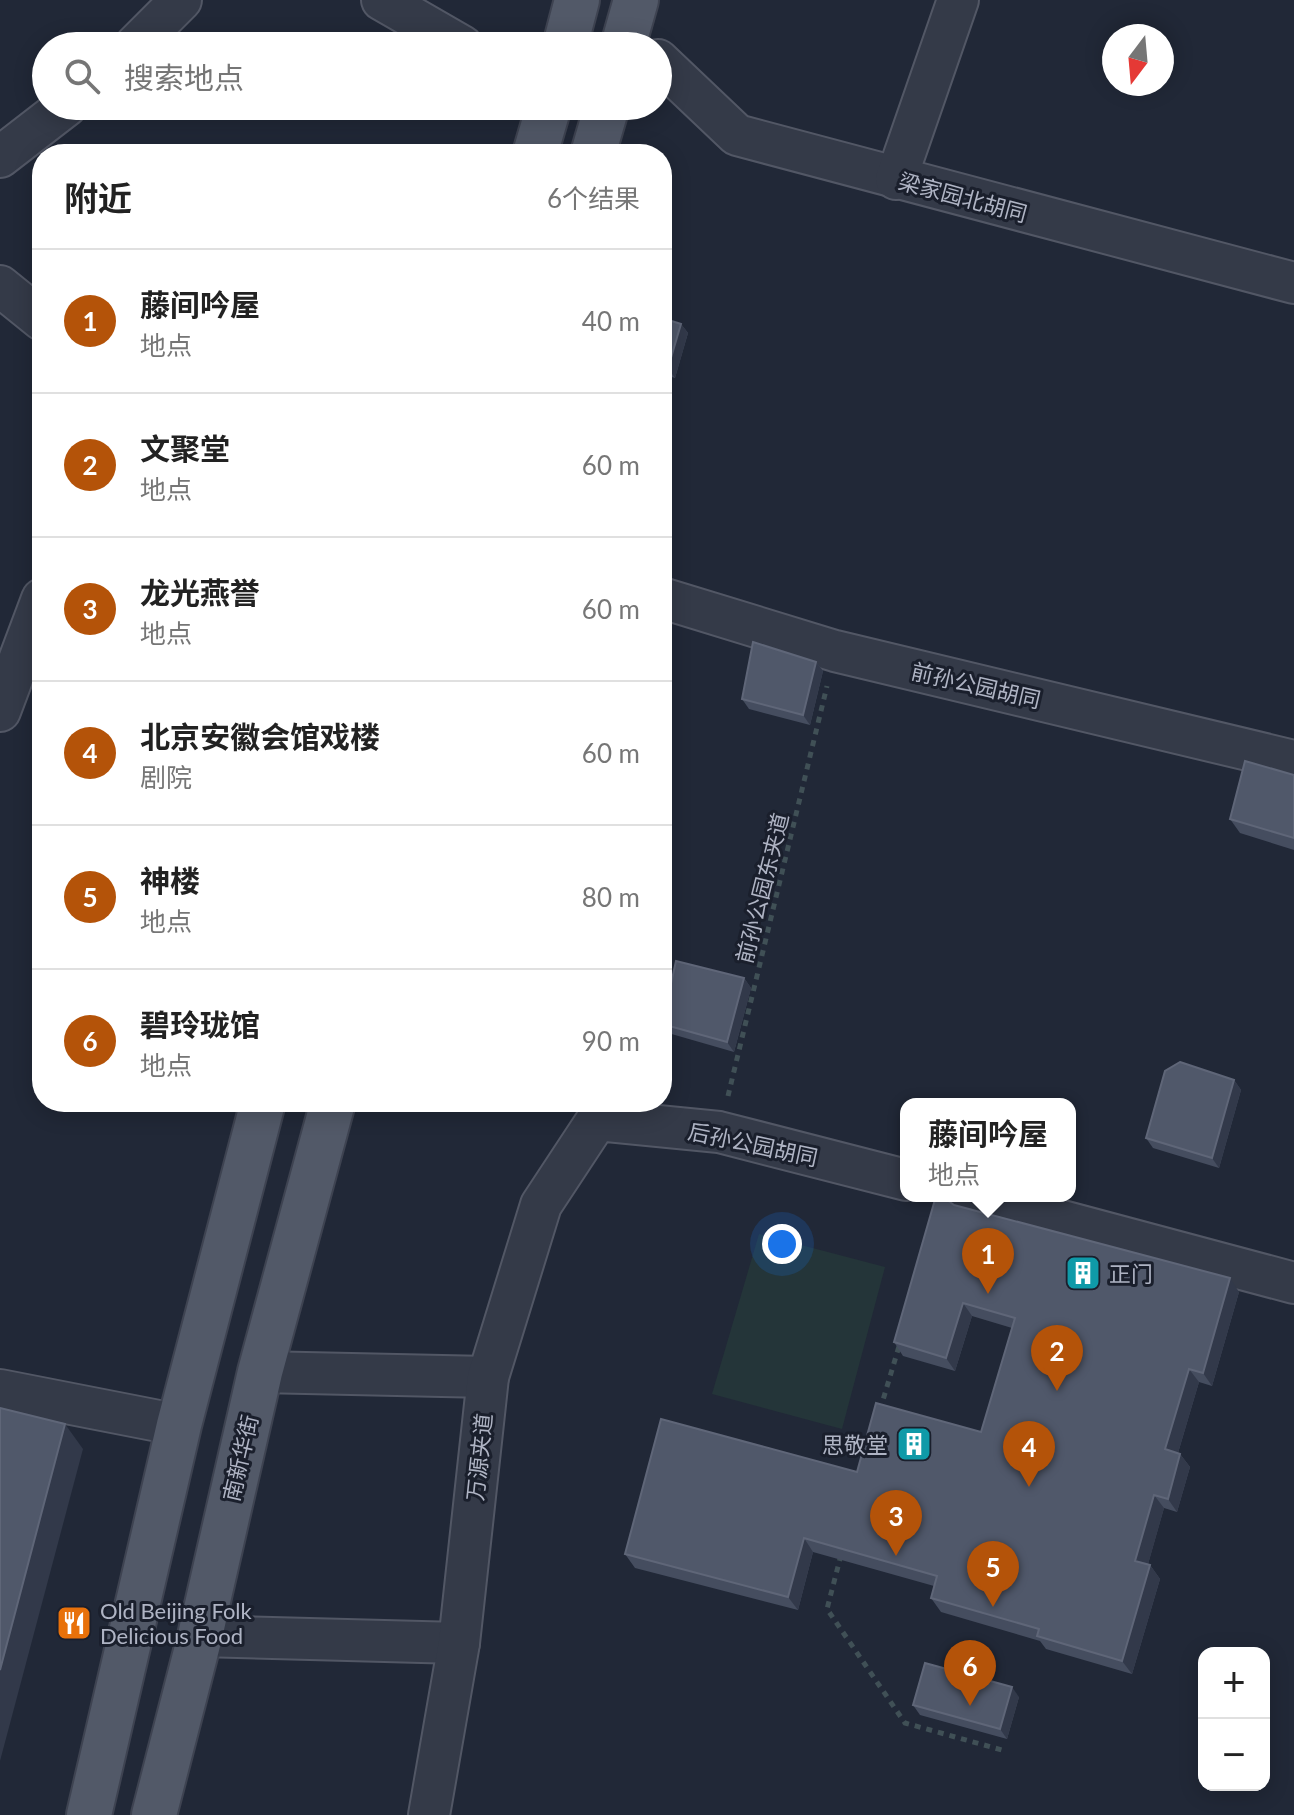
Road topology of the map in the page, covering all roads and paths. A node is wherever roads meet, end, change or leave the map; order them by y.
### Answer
1 (181, 0) edge
2 (382, 0) edge
3 (577, 0) edge
4 (958, 0) edge
5 (149, 32) edge
6 (438, 32) edge
7 (569, 32) edge
8 (672, 71) edge
9 (48, 120) edge
10 (545, 120) edge
11 (603, 120) edge
12 (538, 144) edge
13 (596, 144) edge
14 (0, 157) edge
15 (896, 179) junction
16 (1294, 283) edge
17 (0, 286) edge
18 (32, 312) edge
19 (672, 601) edge
20 (32, 626) edge
21 (835, 651) junction
22 (0, 711) edge
23 (1294, 761) edge
24 (260, 1112) edge
25 (330, 1112) edge
26 (597, 1120) joint
27 (719, 1132) junction
28 (900, 1178) edge
29 (991, 1202) edge
30 (1294, 1283) edge
31 (900, 1342) edge
32 (260, 1372) junction
33 (488, 1377) junction
34 (0, 1390) edge
35 (879, 1414) edge
36 (179, 1425) junction
37 (843, 1549) edge
38 (200, 1636) junction
39 (459, 1643) junction
40 (1002, 1750) dead end
41 (89, 1815) edge
42 (154, 1815) edge
43 (429, 1815) edge

1 - 5 street
2 - 6 street
3 - 7 main road
4 - 15 street
8 - 15 street, 梁家园北胡同
9 - 14 street
10 - 12 main road
11 - 13 main road
15 - 16 street, 梁家园北胡同
17 - 18 street
19 - 21 street, 前孙公园胡同
20 - 22 street
21 - 23 street, 前孙公园胡同
21 - 27 path, 前孙公园东夹道
24 - 36 main road
25 - 32 main road, 南新华街
26 - 27 street, 后孙公园胡同
26 - 33 street, 万源夹道
27 - 28 street, 后孙公园胡同
29 - 30 street
31 - 35 path
32 - 33 street
32 - 38 main road, 南新华街
33 - 39 street, 万源夹道
34 - 36 street
36 - 41 main road
37 - 40 path
38 - 39 street
38 - 42 main road, 南新华街
39 - 43 street, 万源夹道

